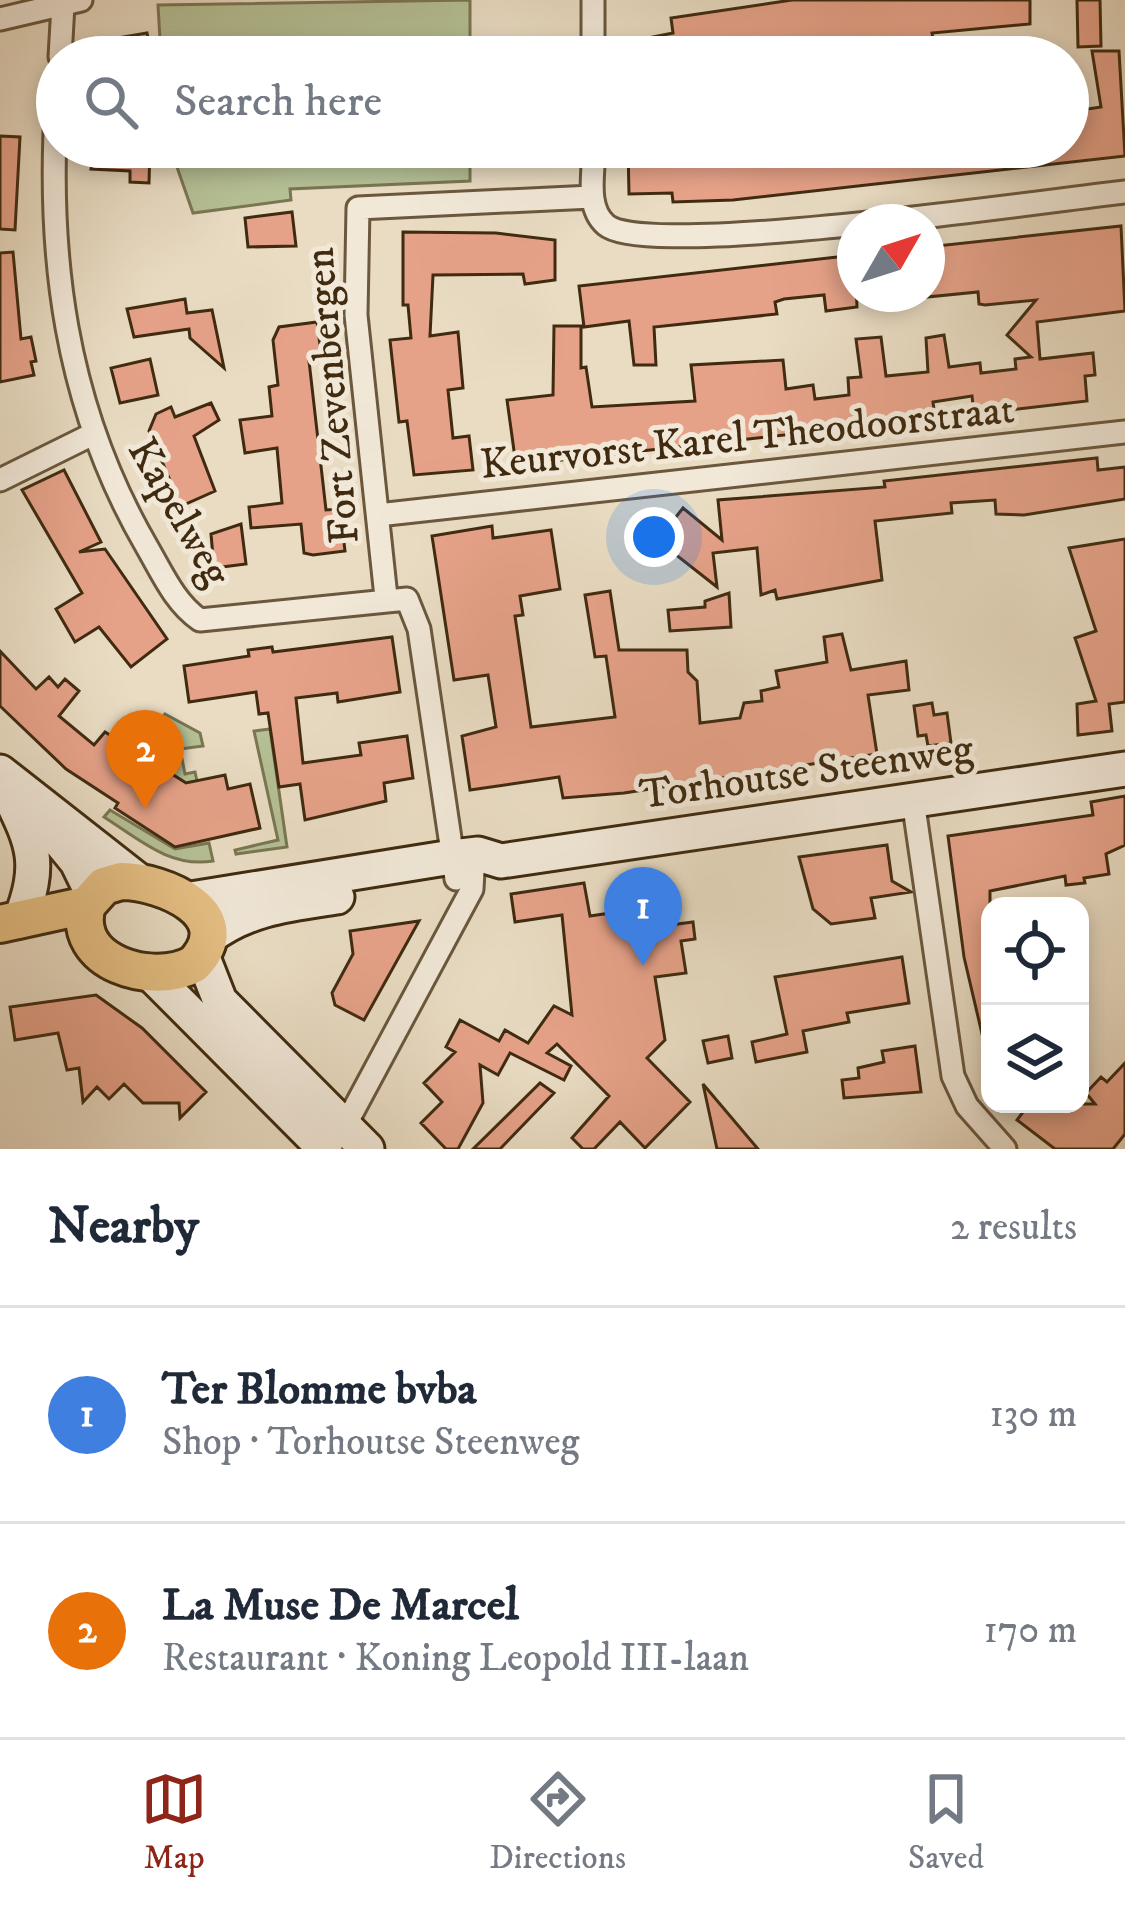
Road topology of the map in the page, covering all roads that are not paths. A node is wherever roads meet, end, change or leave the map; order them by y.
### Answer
1 (593, 0) edge
2 (72, 2) edge
3 (0, 19) edge
4 (65, 36) edge
5 (593, 36) edge
6 (54, 168) edge
7 (593, 168) edge
8 (1125, 192) edge
9 (592, 197) junction
10 (1125, 432) edge
11 (93, 434) junction
12 (0, 480) edge
13 (378, 514) junction
14 (386, 597) junction
15 (1125, 769) edge
16 (2, 780) edge
17 (913, 800) junction
18 (472, 866) junction
19 (140, 881) junction
20 (191, 899) junction
21 (88, 913) junction
22 (7, 930) edge
23 (205, 947) junction
24 (148, 971) junction
25 (342, 1143) edge
26 (1005, 1149) edge

1 - 5 street
2 - 3 street
2 - 4 street
6 - 11 street, Kapelweg
7 - 9 street
8 - 9 street
9 - 13 street, Fort Zevenbergen
10 - 13 street, Keurvorst Karel Theodoorstraat
11 - 12 street
11 - 14 street, Kapelweg
13 - 14 street, Fort Zevenbergen
14 - 18 street
15 - 17 main road, Torhoutse Steenweg
16 - 19 main road
16 - 21 main road
16 - 22 main road
17 - 18 main road, Torhoutse Steenweg
17 - 26 street
18 - 20 main road, Torhoutse Steenweg
18 - 23 main road, Torhoutse Steenweg
18 - 25 street
19 - 20 main road
19 - 21 main road
20 - 23 main road
21 - 22 main road
21 - 24 main road
23 - 24 main road
23 - 25 main road
24 - 25 main road

